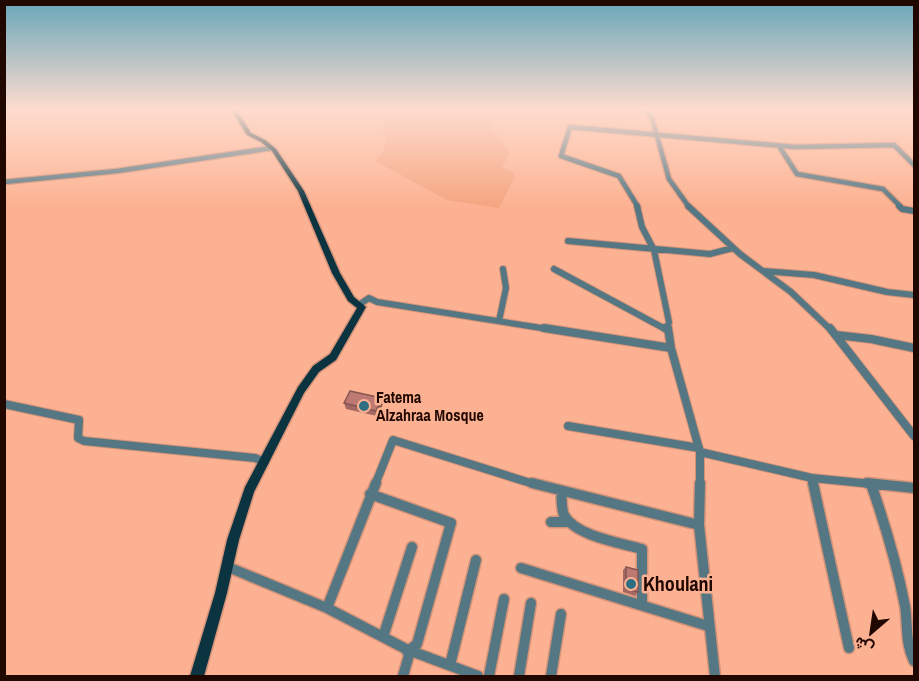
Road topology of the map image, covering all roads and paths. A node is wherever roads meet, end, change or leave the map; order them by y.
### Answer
1 (262, 142) edge
2 (565, 142) edge
3 (658, 142) edge
4 (726, 142) edge
5 (779, 146) junction
6 (272, 148) junction
7 (915, 165) edge
8 (4, 182) edge
9 (915, 211) edge
10 (568, 241) dead end
11 (733, 248) junction
12 (654, 250) junction
13 (503, 269) dead end
14 (554, 269) dead end
15 (762, 270) junction
16 (915, 295) edge
17 (360, 304) junction
18 (499, 321) junction
19 (668, 330) junction
20 (836, 335) junction
21 (671, 348) junction
22 (915, 348) edge
23 (4, 404) edge
24 (568, 426) dead end
25 (915, 436) edge
26 (699, 450) junction
27 (265, 462) junction
28 (812, 478) junction
29 (871, 484) junction
30 (915, 488) edge
31 (561, 491) junction
32 (370, 494) junction
33 (551, 522) dead end
34 (568, 522) junction
35 (699, 525) junction
36 (412, 547) dead end
37 (476, 560) dead end
38 (228, 567) junction
39 (521, 568) dead end
40 (504, 599) dead end
41 (531, 603) dead end
42 (642, 605) junction
43 (327, 608) junction
44 (561, 614) dead end
45 (708, 626) junction
46 (382, 637) junction
47 (849, 648) dead end
48 (410, 651) junction
49 (915, 661) edge
50 (450, 665) junction
51 (197, 676) edge
52 (403, 676) edge
53 (478, 676) edge
54 (489, 676) edge
55 (519, 676) edge
56 (551, 676) edge
57 (715, 676) edge

1 - 6 main road
2 - 12 street
3 - 11 street
4 - 5 street
5 - 7 street
5 - 9 street
6 - 8 street
6 - 17 main road
10 - 12 street
11 - 12 street
11 - 15 street
12 - 19 street
13 - 18 street
14 - 19 street
15 - 16 street
15 - 20 street
17 - 18 street
17 - 27 main road
18 - 21 street
19 - 21 street
20 - 22 street
20 - 25 street
21 - 26 street
23 - 27 street
24 - 26 street
26 - 28 street
26 - 35 street
27 - 38 main road
28 - 29 street
28 - 47 street
29 - 30 street
29 - 49 street
31 - 32 street
31 - 34 street
31 - 35 street
32 - 43 street
32 - 48 street
33 - 34 street
34 - 42 street
35 - 45 street
36 - 46 street
37 - 50 street
38 - 43 street
38 - 51 main road
39 - 42 street
40 - 54 street
41 - 55 street
42 - 45 street
43 - 46 street
44 - 56 street
45 - 57 street
46 - 48 street
48 - 50 street
48 - 52 street
50 - 53 street

